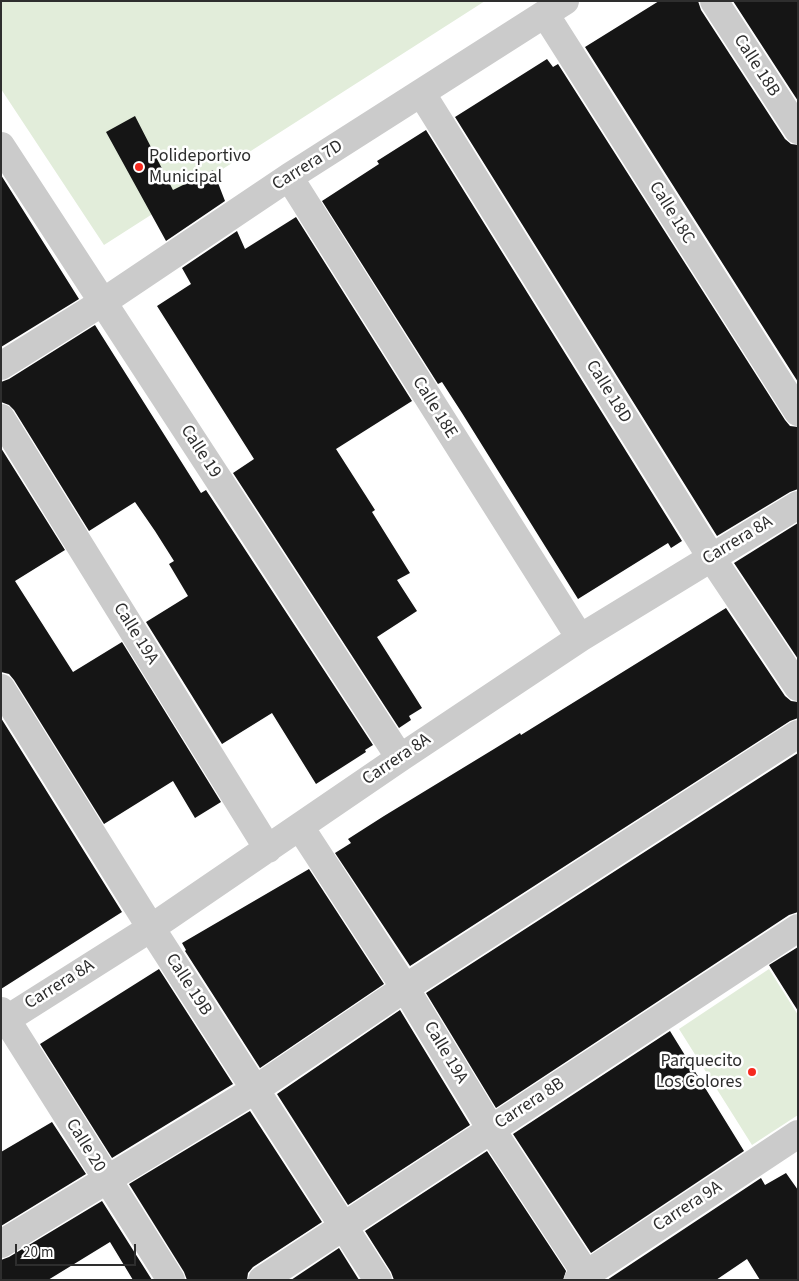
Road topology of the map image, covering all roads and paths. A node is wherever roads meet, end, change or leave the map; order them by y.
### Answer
1 (714, 1) edge
2 (555, 7) edge
3 (422, 94) junction
4 (798, 130) edge
5 (1, 146) edge
6 (289, 177) junction
7 (103, 302) junction
8 (1, 366) edge
9 (798, 412) edge
10 (1, 418) edge
11 (798, 505) edge
12 (711, 557) junction
13 (580, 638) junction
14 (798, 687) edge
15 (1, 688) edge
16 (798, 734) edge
17 (400, 758) junction
18 (300, 827) junction
19 (268, 849) junction
20 (151, 928) junction
21 (798, 928) edge
22 (405, 988) junction
23 (3, 1018) edge
24 (256, 1089) junction
25 (491, 1129) junction
26 (798, 1134) edge
27 (107, 1180) junction
28 (342, 1226) junction
29 (1, 1244) edge
30 (584, 1278) edge
31 (171, 1280) edge
32 (262, 1280) edge
33 (378, 1280) edge

1 - 4 street, Calle 18B
2 - 3 street, Carrera 7D
2 - 9 street, Calle 18C
3 - 6 street, Carrera 7D
3 - 12 street, Calle 18D
5 - 7 street, Calle 19
6 - 7 street, Carrera 7D
6 - 13 street, Calle 18E
7 - 8 street, Carrera 7D
7 - 17 street, Calle 19
10 - 19 street, Calle 19A
11 - 12 street, Carrera 8A
12 - 13 street, Carrera 8A
12 - 14 street, Calle 18D
13 - 17 street, Carrera 8A
15 - 20 street, Calle 19B
16 - 22 street
17 - 18 street, Carrera 8A
18 - 19 street, Carrera 8A
18 - 22 street, Calle 19A
19 - 20 street, Carrera 8A
20 - 23 street, Carrera 8A
20 - 24 street, Calle 19B
21 - 25 street, Carrera 8B
22 - 24 street
22 - 25 street, Calle 19A
23 - 27 street, Calle 20
24 - 27 street
24 - 28 street, Calle 19B
25 - 28 street, Carrera 8B
25 - 30 street, Calle 19A
26 - 30 street, Carrera 9A
27 - 29 street
27 - 31 street, Calle 20
28 - 32 street, Carrera 8B
28 - 33 street, Calle 19B

